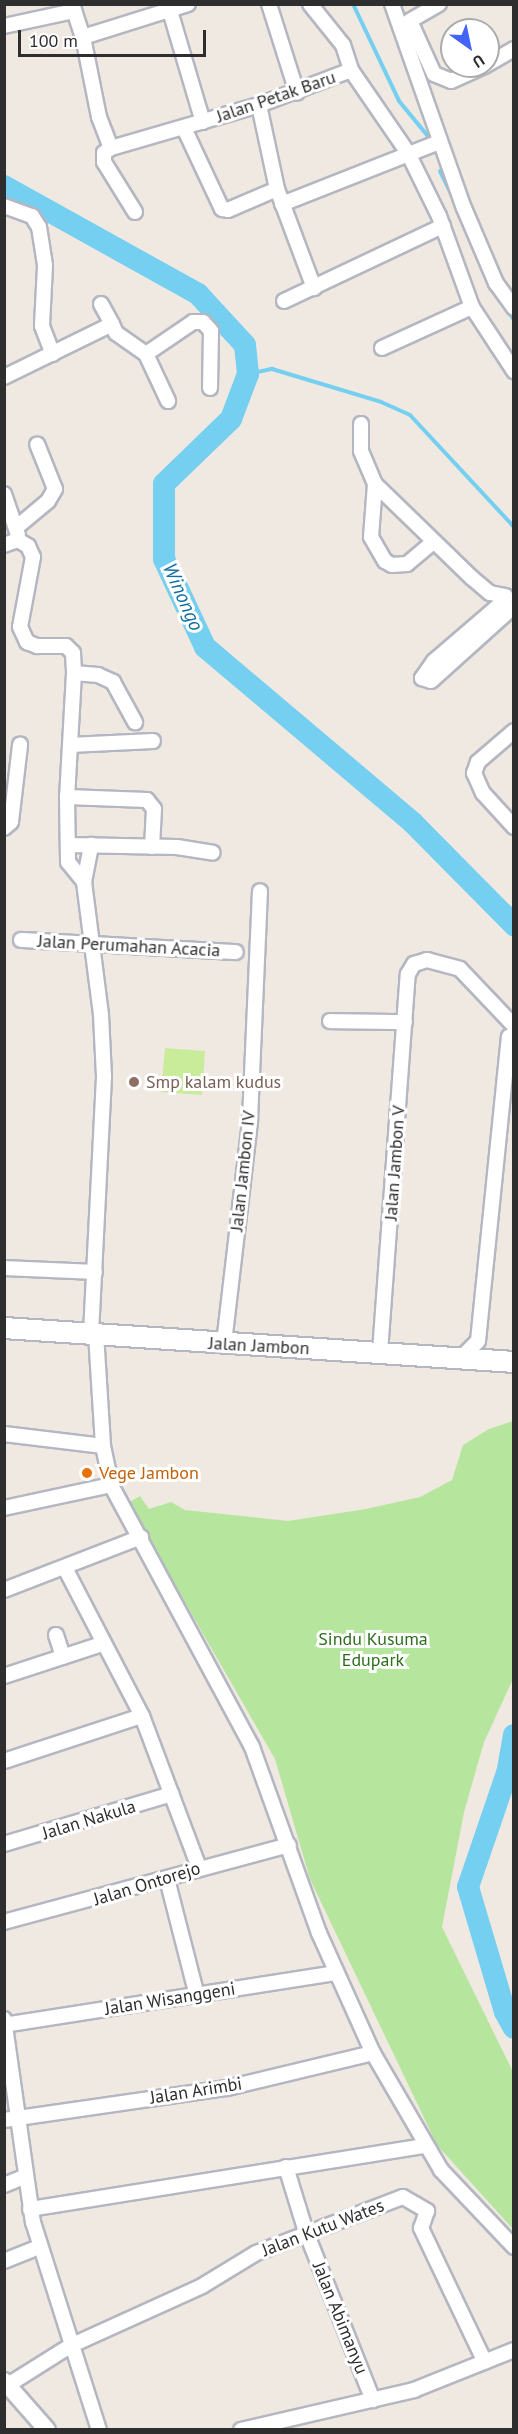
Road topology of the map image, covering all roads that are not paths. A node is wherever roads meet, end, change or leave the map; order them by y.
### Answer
1 (188, 4) edge
2 (269, 4) edge
3 (310, 4) edge
4 (393, 4) edge
5 (439, 4) edge
6 (169, 7) edge
7 (73, 8) edge
8 (4, 26) edge
9 (83, 37) junction
10 (513, 49) edge
11 (500, 57) edge
12 (351, 70) junction
13 (440, 76) edge
14 (444, 78) edge
15 (458, 78) edge
16 (297, 93) junction
17 (260, 105) junction
18 (203, 122) junction
19 (184, 128) junction
20 (439, 142) junction
21 (111, 148) junction
22 (408, 153) junction
23 (278, 189) junction
24 (282, 204) junction
25 (4, 206) edge
26 (135, 212) dead end
27 (443, 226) junction
28 (314, 288) junction
29 (284, 301) dead end
30 (101, 303) dead end
31 (472, 307) junction
32 (513, 308) edge
33 (112, 324) junction
34 (382, 348) dead end
35 (53, 354) junction
36 (146, 354) junction
37 (513, 371) edge
38 (4, 377) edge
39 (210, 388) dead end
40 (168, 401) dead end
41 (361, 424) dead end
42 (37, 444) dead end
43 (375, 484) junction
44 (4, 494) edge
45 (13, 538) edge
46 (433, 542) junction
47 (510, 600) edge
48 (438, 666) dead end
49 (74, 673) junction
50 (135, 722) dead end
51 (513, 731) edge
52 (153, 741) dead end
53 (69, 745) junction
54 (4, 753) edge
55 (67, 797) junction
56 (513, 827) edge
57 (4, 828) edge
58 (68, 845) junction
59 (91, 845) junction
60 (152, 847) junction
61 (213, 853) dead end
62 (84, 882) junction
63 (260, 891) dead end
64 (21, 940) dead end
65 (93, 944) junction
66 (236, 952) dead end
67 (330, 1021) dead end
68 (405, 1022) junction
69 (511, 1031) edge
70 (4, 1268) edge
71 (94, 1272) junction
72 (4, 1328) edge
73 (93, 1334) junction
74 (224, 1343) junction
75 (380, 1352) junction
76 (460, 1359) junction
77 (513, 1362) edge
78 (4, 1434) edge
79 (103, 1446) junction
80 (111, 1485) junction
81 (4, 1508) edge
82 (141, 1537) junction
83 (65, 1568) junction
84 (4, 1590) edge
85 (56, 1635) dead end
86 (102, 1644) junction
87 (63, 1657) junction
88 (4, 1676) edge
89 (142, 1716) junction
90 (4, 1761) edge
91 (172, 1794) junction
92 (4, 1844) edge
93 (289, 1845) junction
94 (199, 1868) junction
95 (167, 1879) junction
96 (4, 1922) edge
97 (336, 1972) junction
98 (197, 1996) junction
99 (4, 2019) edge
100 (5, 2025) edge
101 (373, 2053) junction
102 (10, 2119) edge
103 (424, 2146) junction
104 (286, 2167) junction
105 (24, 2177) junction
106 (4, 2185) edge
107 (30, 2209) junction
108 (306, 2232) junction
109 (513, 2247) edge
110 (33, 2249) dead end
111 (4, 2261) edge
112 (70, 2346) junction
113 (513, 2350) edge
114 (485, 2362) junction
115 (6, 2383) edge
116 (373, 2400) junction
117 (47, 2430) edge
118 (99, 2430) edge
119 (241, 2430) edge

1 - 6 street
2 - 16 street
3 - 12 street
4 - 20 street
5 - 13 street
6 - 9 street
6 - 18 street
7 - 8 street
7 - 9 street
9 - 21 street
10 - 11 street
12 - 16 street, Jalan Petak Baru
12 - 22 street, Jalan Petak Baru
14 - 15 street
16 - 17 street, Jalan Petak Baru
17 - 18 street, Jalan Petak Baru
17 - 23 street
18 - 19 street, Jalan Petak Baru
19 - 21 street, Jalan Petak Baru
19 - 23 street
20 - 22 street
20 - 32 street
21 - 26 street
22 - 24 street
22 - 27 street, Jalan Petak Baru
23 - 24 street
24 - 28 street
25 - 35 street
27 - 28 street
27 - 31 street, Jalan Petak Baru
28 - 29 street
30 - 33 street
31 - 34 street
31 - 37 street, Jalan Petak Baru
33 - 35 street
33 - 36 street
35 - 38 street
36 - 39 street
36 - 40 street
41 - 43 street
42 - 45 street
43 - 46 street
43 - 46 street
44 - 45 street
45 - 49 street
46 - 47 street
47 - 48 street
49 - 50 street
49 - 53 street
51 - 56 street
52 - 53 street
53 - 55 street
54 - 57 street
55 - 58 street
55 - 60 street
58 - 59 street
58 - 62 street
59 - 60 street
59 - 62 street
60 - 61 street
62 - 65 street
63 - 74 street, Jalan Jambon IV
64 - 65 street, Jalan Perumahan Acacia
65 - 66 street, Jalan Perumahan Acacia
65 - 71 street
67 - 68 street
68 - 69 street, Jalan Jambon V
68 - 75 street, Jalan Jambon V
69 - 76 street
70 - 71 street
71 - 73 street
72 - 73 main road, Jalan Jambon
73 - 74 main road, Jalan Jambon
73 - 79 street
74 - 75 main road, Jalan Jambon
75 - 76 main road, Jalan Jambon
76 - 77 main road, Jalan Jambon
78 - 79 street
79 - 80 street
80 - 81 street
80 - 82 street
82 - 83 street
82 - 93 street
83 - 84 street
83 - 86 street
85 - 87 street
86 - 87 street
86 - 89 street
87 - 88 street
89 - 90 street
89 - 91 street
91 - 92 street, Jalan Nakula
91 - 94 street
93 - 94 street, Jalan Ontorejo
93 - 97 street
94 - 95 street, Jalan Ontorejo
95 - 96 street, Jalan Ontorejo
95 - 98 street
97 - 98 street, Jalan Wisanggeni
97 - 101 street
98 - 100 street, Jalan Wisanggeni
99 - 100 street
100 - 102 street
101 - 102 street, Jalan Arimbi
101 - 103 street
102 - 105 street
103 - 104 street
103 - 109 street
104 - 107 street
104 - 108 street, Jalan Abimanyu
105 - 106 street
105 - 107 street
107 - 112 street
108 - 112 street, Jalan Kutu Wates
108 - 114 street, Jalan Kutu Wates
108 - 116 street, Jalan Abimanyu
110 - 111 street
112 - 115 street, Jalan Kutu Wates
112 - 118 street
113 - 114 street
114 - 116 street
115 - 117 street
116 - 119 street

